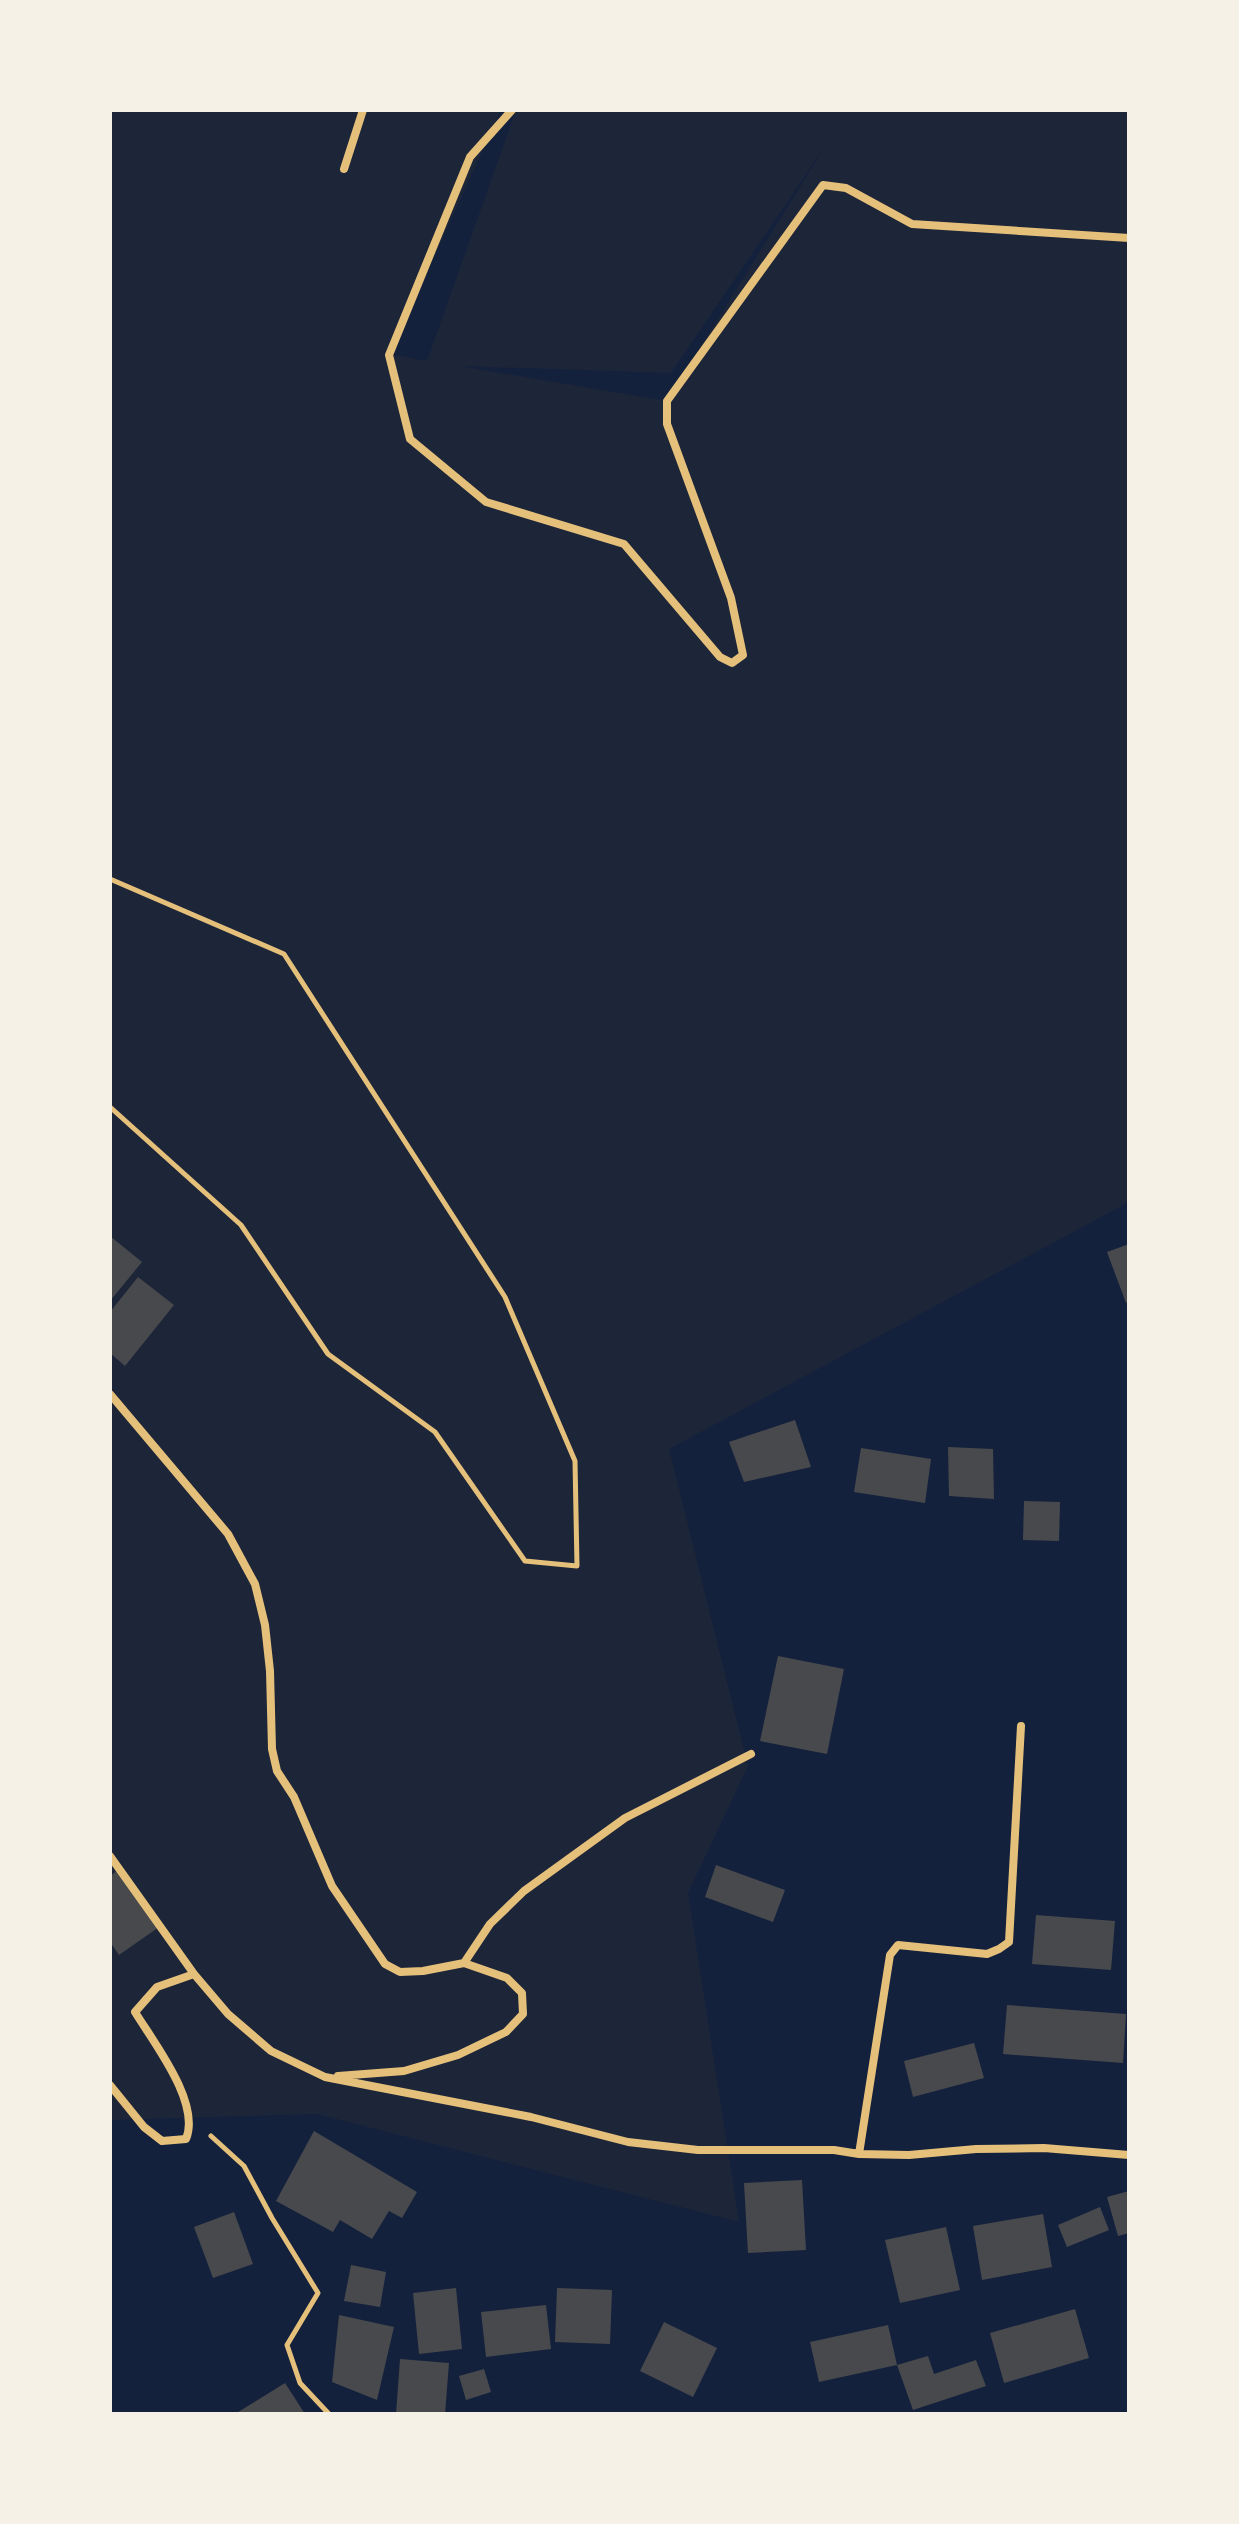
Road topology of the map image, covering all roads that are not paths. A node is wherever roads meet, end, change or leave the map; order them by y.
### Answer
1 (363, 110) edge
2 (512, 110) edge
3 (344, 169) dead end
4 (1129, 238) edge
5 (110, 1394) edge
6 (1021, 1726) dead end
7 (751, 1754) dead end
8 (110, 1856) edge
9 (464, 1963) junction
10 (194, 1974) junction
11 (325, 2077) junction
12 (110, 2085) edge
13 (859, 2154) junction
14 (1129, 2155) edge

1 - 3 street
2 - 4 street
5 - 9 street
6 - 13 street
7 - 9 street
8 - 10 street
9 - 11 street
10 - 11 street
10 - 12 street
11 - 13 street
13 - 14 street

